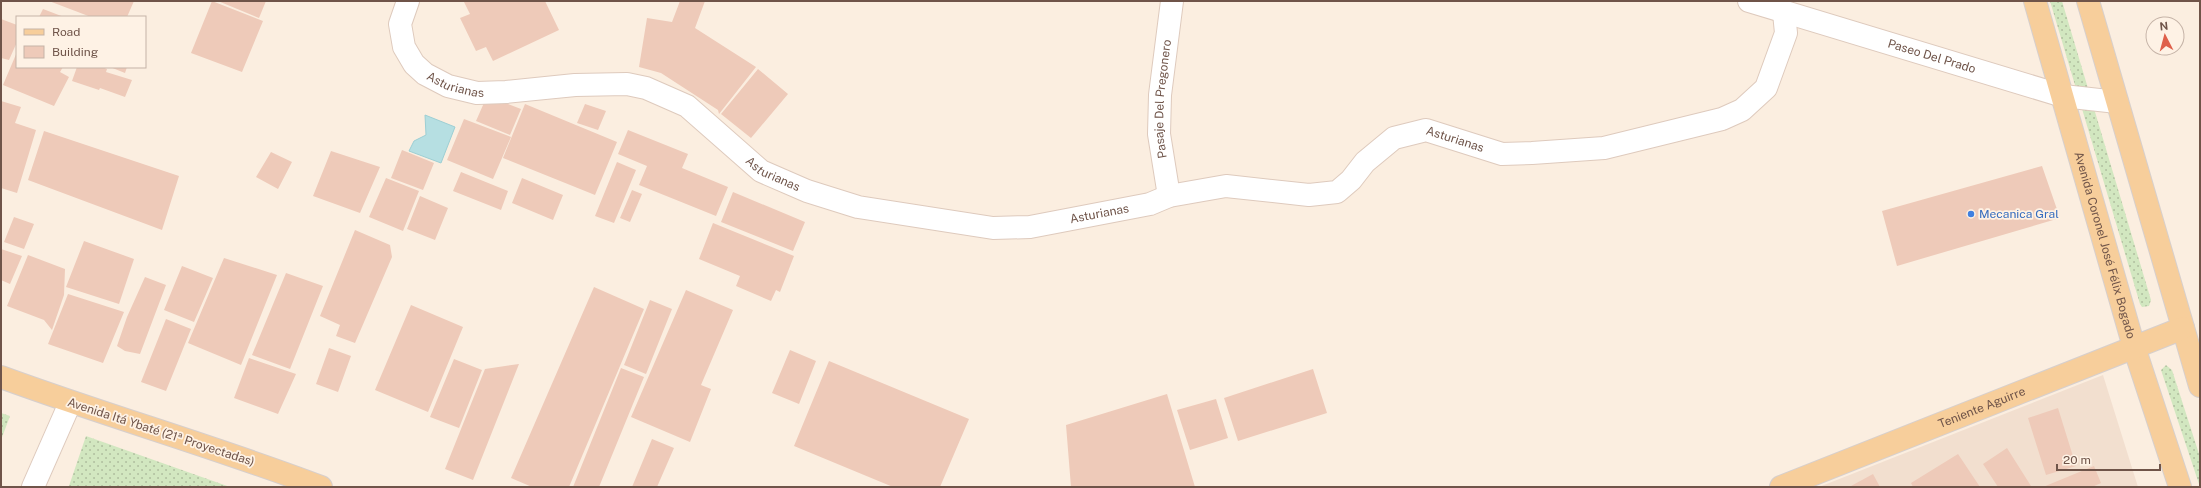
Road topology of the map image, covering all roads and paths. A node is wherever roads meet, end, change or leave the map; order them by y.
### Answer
1 (1172, 1) edge
2 (1749, 1) edge
3 (2035, 1) edge
4 (2088, 1) edge
5 (406, 5) edge
6 (1784, 13) junction
7 (2063, 96) junction
8 (2117, 102) junction
9 (1169, 196) junction
10 (2182, 328) junction
11 (2134, 347) junction
12 (1, 377) edge
13 (2200, 386) edge
14 (70, 403) junction
15 (32, 487) edge
16 (321, 487) edge
17 (1781, 487) edge
18 (2180, 487) edge

1 - 9 street, Pasaje Del Pregonero
2 - 6 street, Paseo Del Prado
3 - 7 main road, Avenida Coronel José Félix Bogado
4 - 8 main road
5 - 9 street, Asturianas
6 - 7 street, Paseo Del Prado
6 - 9 street, Asturianas
7 - 8 street, Paseo Del Prado
7 - 11 main road, Avenida Coronel José Félix Bogado
8 - 10 main road
10 - 11 main road, Teniente Aguirre
10 - 13 main road
11 - 17 main road, Teniente Aguirre
11 - 18 main road, Avenida Coronel José Félix Bogado
12 - 14 main road, Avenida Itá Ybaté (21ª Proyectadas)
14 - 15 street
14 - 16 main road, Avenida Itá Ybaté (21ª Proyectadas)

